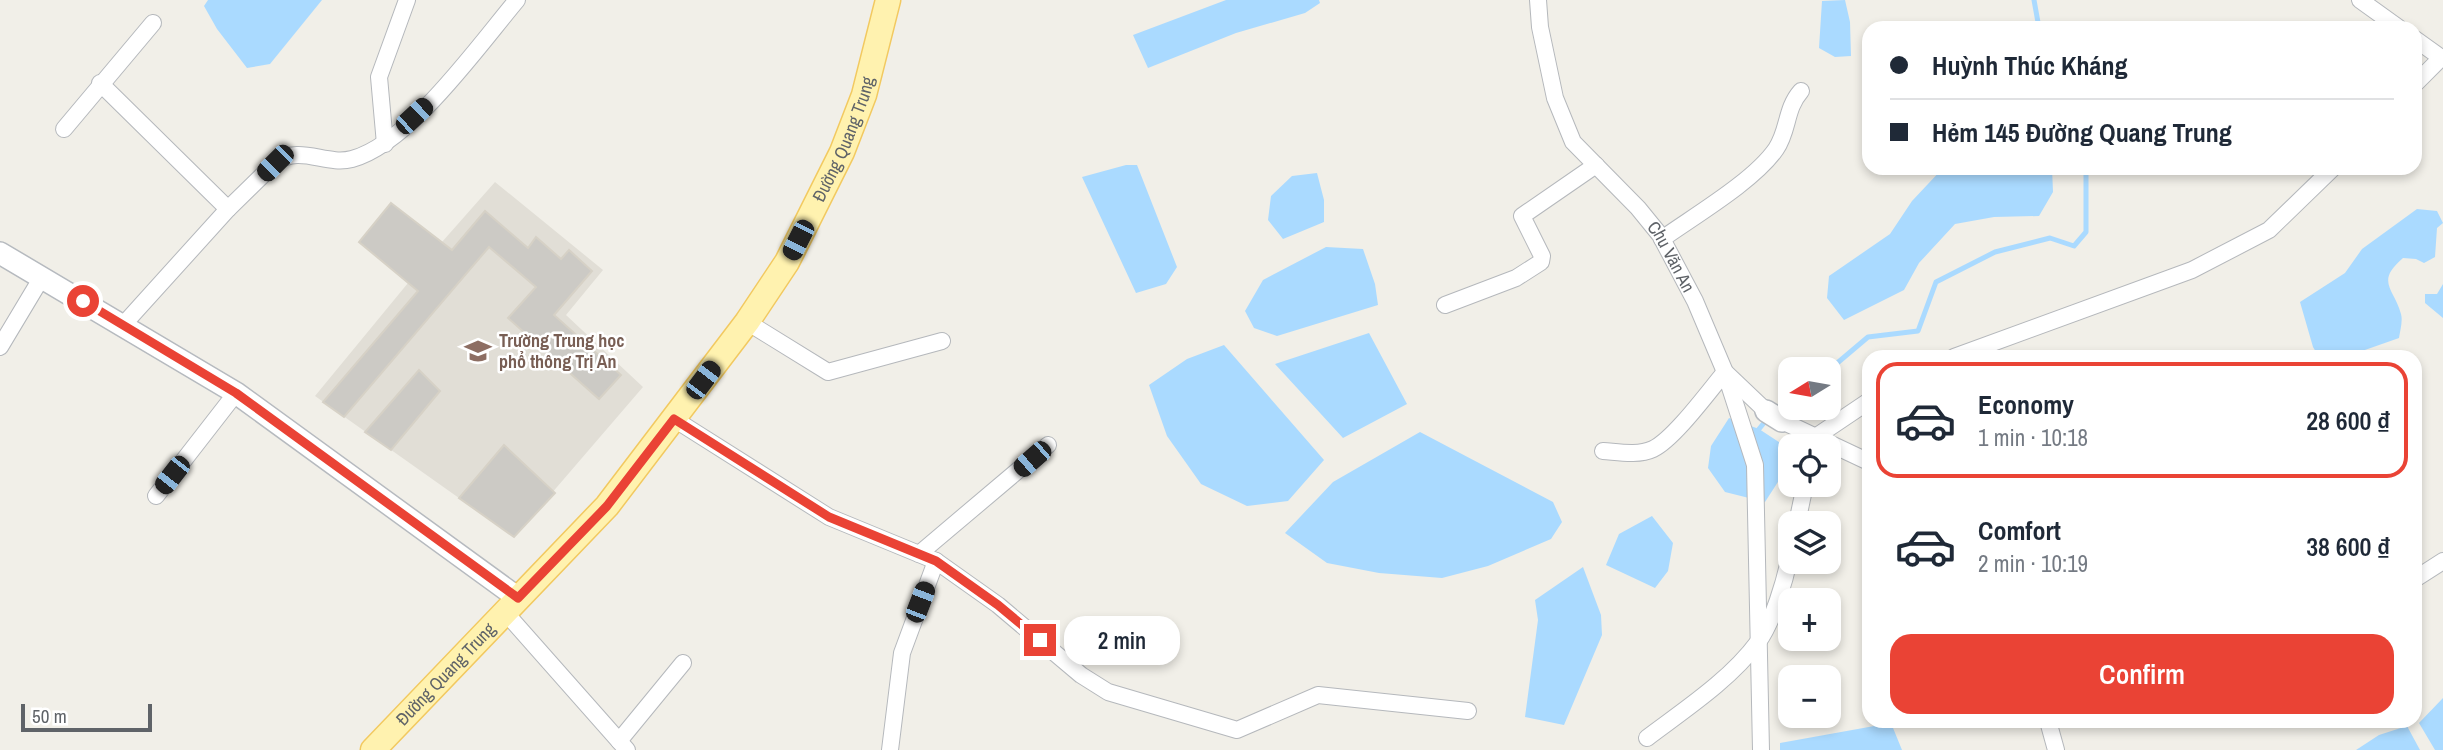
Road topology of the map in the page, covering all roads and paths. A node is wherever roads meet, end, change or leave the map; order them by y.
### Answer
1 (407, 0) edge
2 (517, 0) edge
3 (888, 0) edge
4 (1538, 0) edge
5 (2360, 0) edge
6 (2389, 21) edge
7 (153, 23) dead end
8 (2422, 44) edge
9 (2442, 59) edge
10 (2422, 78) edge
11 (100, 83) junction
12 (1801, 91) dead end
13 (64, 129) dead end
14 (384, 144) junction
15 (1596, 165) junction
16 (2326, 175) edge
17 (228, 209) junction
18 (1662, 239) junction
19 (0, 253) edge
20 (42, 277) junction
21 (1445, 305) dead end
22 (747, 322) junction
23 (124, 324) junction
24 (942, 341) dead end
25 (0, 347) edge
26 (1973, 350) edge
27 (1726, 372) junction
28 (236, 393) junction
29 (1862, 406) edge
30 (674, 419) junction
31 (1801, 434) edge
32 (1824, 434) edge
33 (1048, 444) dead end
34 (1603, 452) dead end
35 (1841, 452) edge
36 (1862, 460) edge
37 (156, 496) dead end
38 (919, 554) junction
39 (936, 561) junction
40 (2443, 561) edge
41 (1787, 574) edge
42 (2422, 574) edge
43 (511, 604) junction
44 (1759, 641) junction
45 (683, 663) dead end
46 (1468, 711) dead end
47 (2050, 728) edge
48 (1647, 738) dead end
49 (623, 745) edge
50 (373, 750) edge
51 (890, 750) edge
52 (1761, 750) edge
53 (2056, 750) edge

1 - 14 street
2 - 14 street
3 - 22 main road, Đường Quang Trung
4 - 15 street, Chu Văn An
5 - 6 street
7 - 11 street
8 - 9 street
9 - 10 street
11 - 13 street
11 - 17 street
12 - 18 street
14 - 17 street
15 - 18 street, Chu Văn An
15 - 21 street
16 - 26 street
17 - 23 street
18 - 27 street, Chu Văn An
19 - 20 street
20 - 23 street
20 - 25 street
22 - 24 street
22 - 30 main road, Đường Quang Trung
23 - 28 street
27 - 31 street, Chu Văn An
27 - 34 street
27 - 44 street
28 - 37 street
28 - 43 street
29 - 32 street
30 - 38 street
30 - 43 main road, Đường Quang Trung
33 - 38 street
35 - 36 street, Chu Văn An
38 - 39 street
39 - 46 street
39 - 51 street
40 - 42 street
41 - 44 street
43 - 49 street
43 - 50 main road, Đường Quang Trung
44 - 48 street
44 - 52 street
45 - 49 street
47 - 53 street

